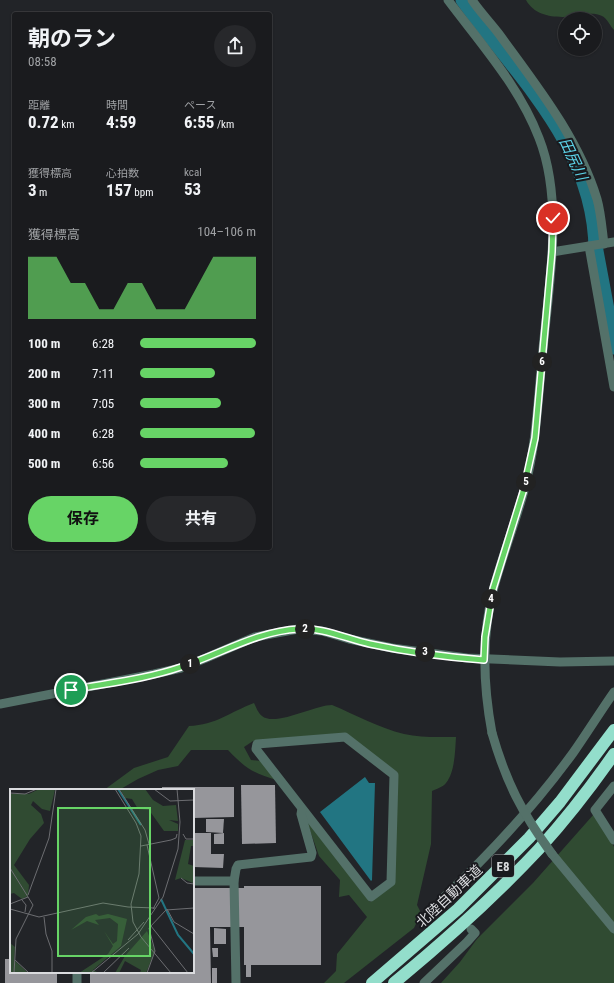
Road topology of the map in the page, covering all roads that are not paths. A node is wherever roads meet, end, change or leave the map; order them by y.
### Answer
1 (448, 0) edge
2 (472, 0) edge
3 (614, 242) edge
4 (604, 244) junction
5 (589, 246) junction
6 (552, 252) junction
7 (614, 387) edge
8 (484, 660) junction
9 (614, 662) edge
10 (614, 692) edge
11 (0, 704) edge
12 (614, 730) edge
13 (614, 754) edge
14 (614, 786) edge
15 (302, 809) junction
16 (614, 840) edge
17 (194, 881) edge
18 (234, 881) junction
19 (446, 903) dead end
20 (471, 929) dead end
21 (614, 929) edge
22 (236, 983) edge
23 (372, 983) edge
24 (394, 983) edge
25 (424, 983) edge

1 - 6 street
2 - 4 street
3 - 4 street
4 - 5 street
5 - 6 street
5 - 7 street
6 - 8 street
8 - 9 street
8 - 11 street
8 - 21 street, bridge
10 - 19 street
12 - 23 highway, 北陸自動車道 / E8
13 - 24 highway, 北陸自動車道 / E8
14 - 16 street
15 - 15 street
15 - 18 street
17 - 18 street
18 - 22 street
20 - 25 street

